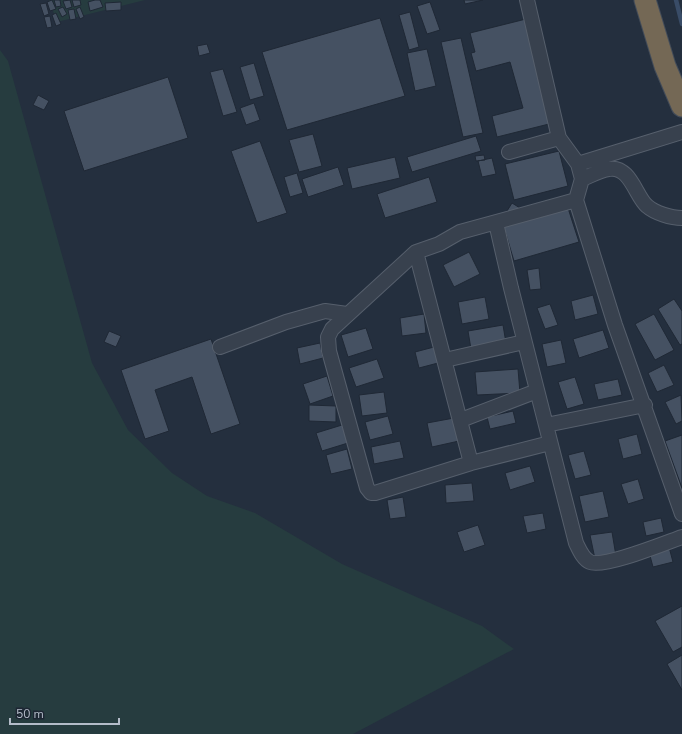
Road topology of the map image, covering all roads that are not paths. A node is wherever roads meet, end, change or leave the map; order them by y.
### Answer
1 (527, 0) edge
2 (645, 0) edge
3 (680, 97) edge
4 (682, 132) edge
5 (560, 138) junction
6 (509, 152) dead end
7 (578, 164) junction
8 (582, 179) junction
9 (576, 200) junction
10 (682, 218) edge
11 (496, 223) junction
12 (416, 252) junction
13 (348, 314) junction
14 (524, 342) junction
15 (220, 347) dead end
16 (445, 360) junction
17 (537, 391) junction
18 (645, 405) junction
19 (461, 420) junction
20 (546, 426) junction
21 (550, 443) junction
22 (471, 463) junction
23 (682, 514) edge
24 (682, 537) edge

1 - 5 street
2 - 3 highway
4 - 7 street
5 - 6 street
5 - 7 street
7 - 8 street
8 - 9 street
8 - 10 street
9 - 11 street
9 - 18 street
11 - 12 street
11 - 14 street
12 - 13 street
12 - 16 street
13 - 15 street
13 - 22 street
14 - 16 street
14 - 17 street
16 - 19 street
17 - 19 street
17 - 20 street
18 - 20 street
18 - 23 street
19 - 22 street
20 - 21 street
21 - 22 street
21 - 24 street

